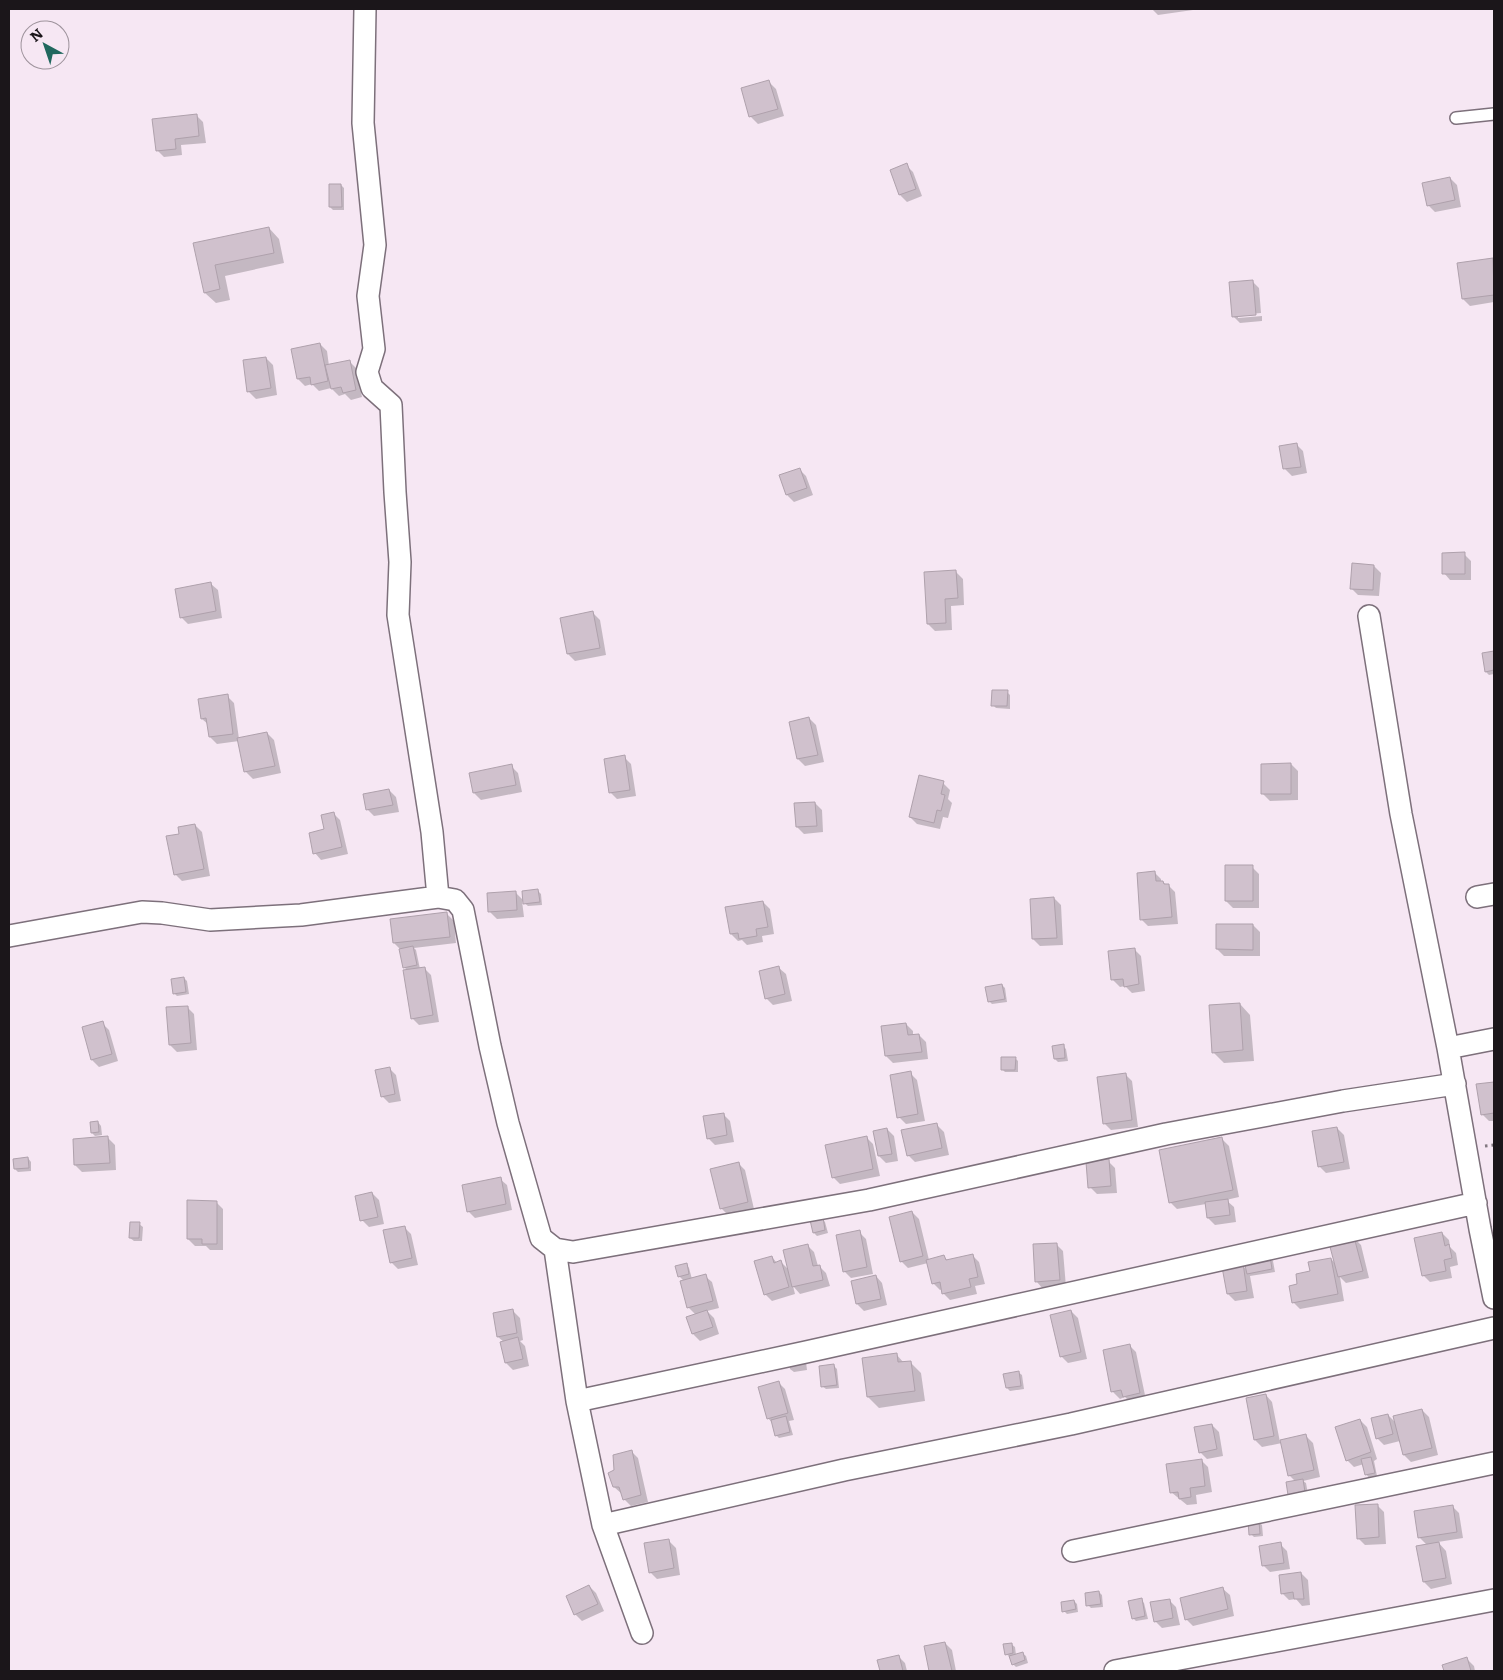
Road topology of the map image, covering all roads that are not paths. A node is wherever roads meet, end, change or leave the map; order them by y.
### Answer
1 (366, 9) edge
2 (1494, 114) edge
3 (1456, 118) dead end
4 (1369, 616) dead end
5 (438, 897) junction
6 (9, 936) edge
7 (1494, 1039) edge
8 (1448, 1048) junction
9 (1455, 1084) junction
10 (1476, 1203) junction
11 (555, 1250) junction
12 (1494, 1298) edge
13 (1494, 1328) edge
14 (577, 1401) junction
15 (1494, 1463) edge
16 (603, 1525) junction
17 (1073, 1551) dead end
18 (1494, 1600) edge
19 (642, 1633) dead end
20 (1115, 1671) edge

1 - 5 street
2 - 3 lane
4 - 8 street
5 - 6 street
5 - 11 street
7 - 8 street
8 - 9 street
9 - 10 street
9 - 11 street
10 - 12 street
10 - 14 street
11 - 14 street
13 - 16 street
14 - 16 street
15 - 17 street
16 - 19 street
18 - 20 street

